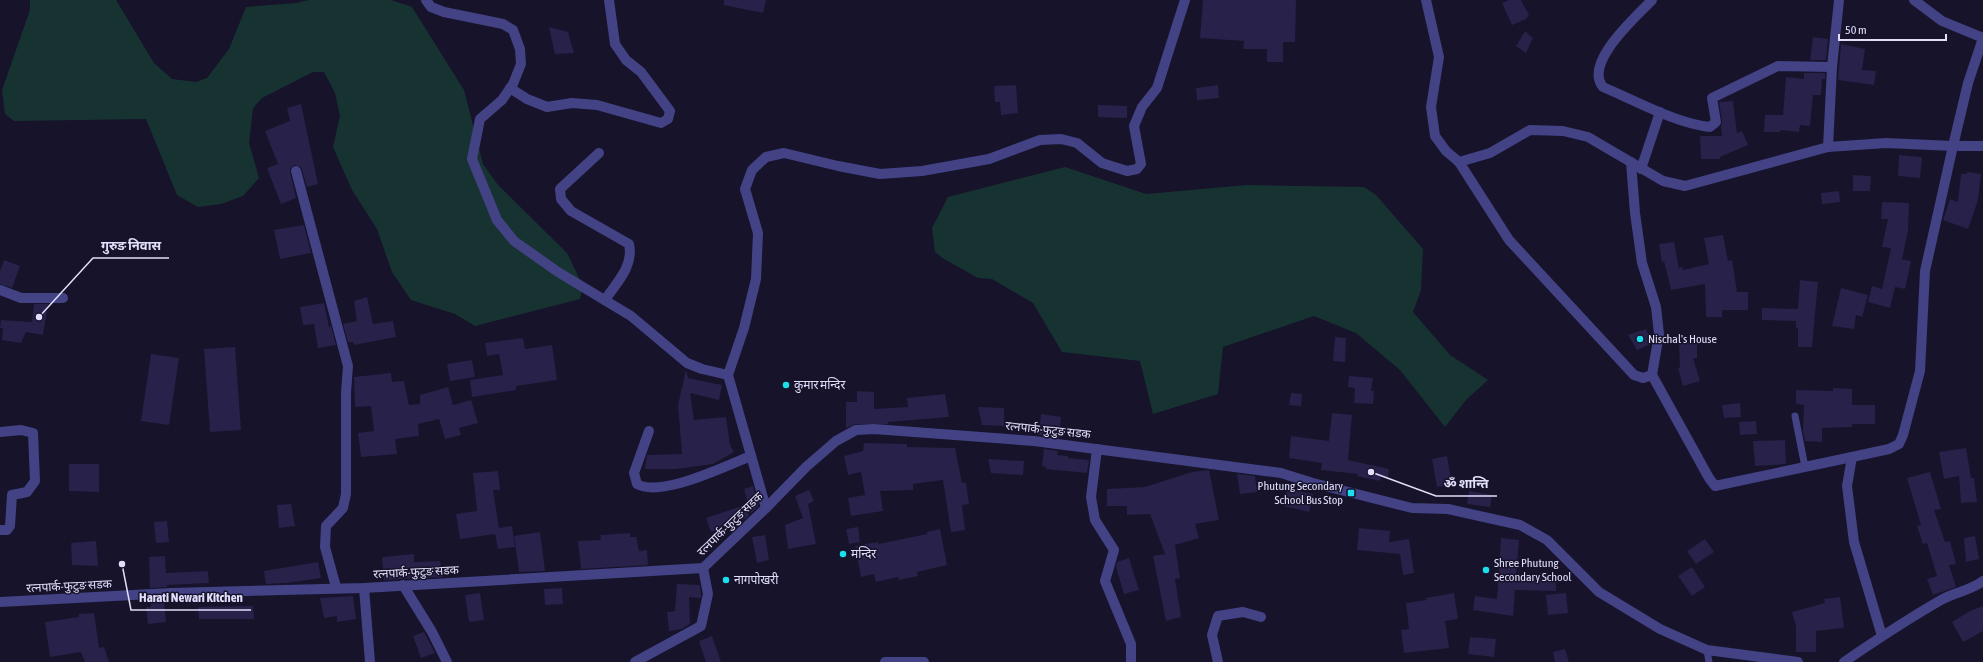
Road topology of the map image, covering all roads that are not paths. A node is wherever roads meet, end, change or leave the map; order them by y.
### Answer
1 (426, 0) edge
2 (609, 0) edge
3 (1185, 0) edge
4 (1426, 0) edge
5 (1652, 0) edge
6 (1839, 0) edge
7 (1914, 0) edge
8 (1983, 38) edge
9 (1832, 67) junction
10 (510, 88) junction
11 (1660, 112) junction
12 (1954, 146) junction
13 (1983, 146) edge
14 (1828, 147) junction
15 (599, 153) dead end
16 (1459, 162) junction
17 (1632, 162) junction
18 (1641, 169) junction
19 (296, 171) dead end
20 (0, 290) edge
21 (63, 298) dead end
22 (605, 300) junction
23 (728, 375) junction
24 (1652, 375) junction
25 (1795, 416) dead end
26 (649, 431) dead end
27 (0, 432) edge
28 (1097, 449) junction
29 (751, 456) junction
30 (1852, 457) junction
31 (1805, 467) junction
32 (766, 508) junction
33 (0, 530) edge
34 (703, 568) junction
35 (1983, 581) edge
36 (403, 585) junction
37 (336, 587) junction
38 (364, 588) junction
39 (0, 602) edge
40 (1261, 617) dead end
41 (1882, 636) junction
42 (1707, 650) junction
43 (370, 662) edge
44 (447, 662) edge
45 (635, 662) edge
46 (885, 662) edge
47 (924, 662) edge
48 (1131, 662) edge
49 (1218, 662) edge
50 (1709, 662) edge
51 (1798, 662) edge
52 (1844, 662) edge

1 - 10 street
2 - 10 street
3 - 23 street
4 - 16 street
5 - 11 street
6 - 9 street
7 - 8 street
8 - 12 street
9 - 11 street
9 - 14 street
10 - 22 street
11 - 18 street
12 - 13 street
12 - 14 street
12 - 30 street
14 - 18 street
15 - 22 street
16 - 17 street
16 - 24 street
17 - 18 street
17 - 24 street
19 - 37 street
20 - 21 street
22 - 23 street
23 - 29 street
24 - 31 street
25 - 31 lane
26 - 29 street
27 - 33 street
28 - 32 street, रत्नपार्क-फुटुङ सडक
28 - 42 street, रत्नपार्क-फुटुङ सडक
28 - 48 street
29 - 32 street
30 - 31 street
30 - 41 street
32 - 34 street, रत्नपार्क-फुटुङ सडक
34 - 36 street, रत्नपार्क-फुटुङ सडक
34 - 45 street
35 - 41 street
36 - 38 street, रत्नपार्क-फुटुङ सडक
36 - 44 street
37 - 38 street, रत्नपार्क-फुटुङ सडक
37 - 39 street, रत्नपार्क-फुटुङ सडक
38 - 43 street
40 - 49 street
41 - 52 street
42 - 50 lane
42 - 51 street, रत्नपार्क-फुटुङ सडक
46 - 47 street

